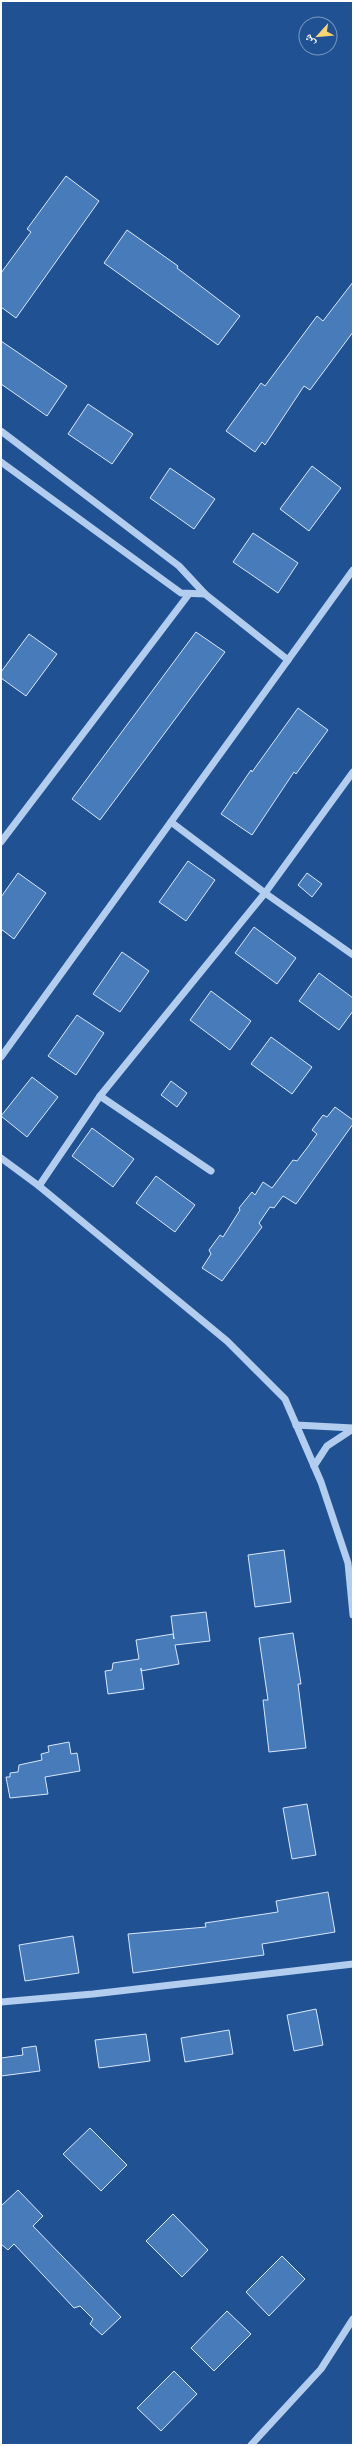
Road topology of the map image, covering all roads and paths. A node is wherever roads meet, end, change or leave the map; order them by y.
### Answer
1 (1, 431) edge
2 (1, 462) edge
3 (353, 570) edge
4 (189, 594) junction
5 (204, 594) junction
6 (288, 660) junction
7 (353, 772) edge
8 (171, 822) junction
9 (1, 842) edge
10 (265, 893) junction
11 (353, 955) edge
12 (1, 1057) edge
13 (100, 1096) junction
14 (1, 1158) edge
15 (211, 1171) dead end
16 (38, 1186) junction
17 (296, 1425) junction
18 (353, 1428) edge
19 (314, 1466) junction
20 (353, 1615) edge
21 (353, 1964) edge
22 (1, 2002) edge
23 (353, 2319) edge
24 (251, 2445) edge

1 - 5 street
2 - 4 street
3 - 6 street
4 - 5 street
4 - 9 street
5 - 6 street
6 - 8 street
7 - 10 street
8 - 10 street
8 - 12 street
10 - 11 street
10 - 13 street
13 - 15 street
13 - 16 street
14 - 16 street
16 - 17 street
17 - 18 street
17 - 19 street
18 - 19 street
19 - 20 street
21 - 22 street
23 - 24 street

